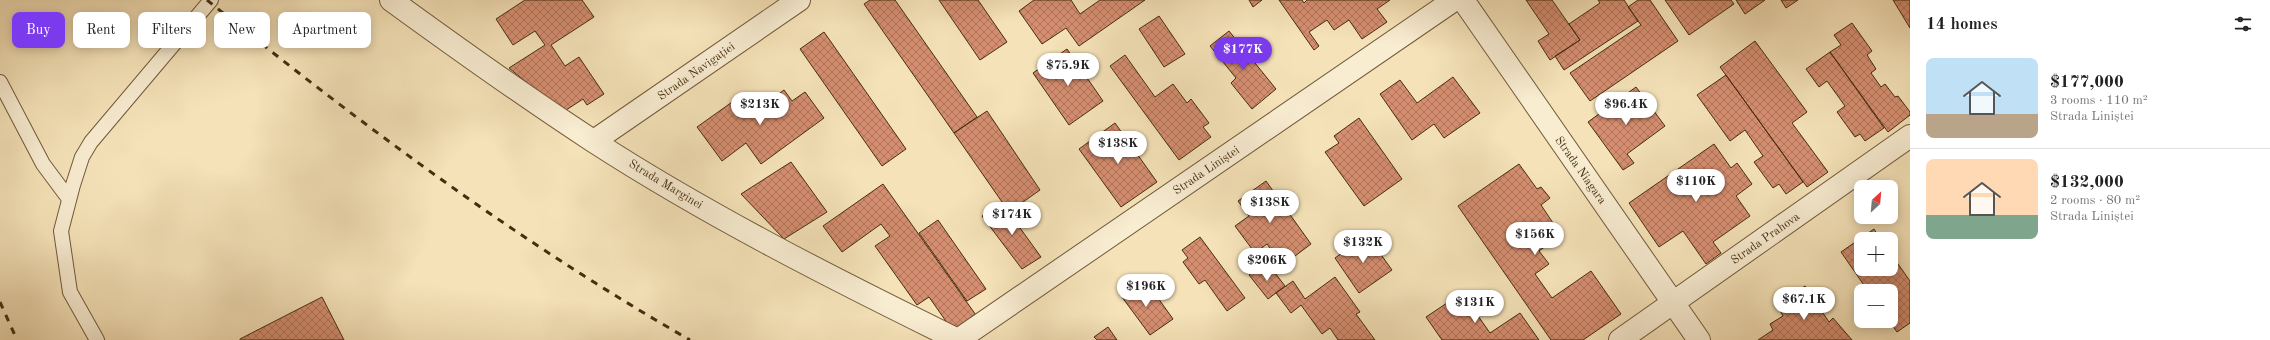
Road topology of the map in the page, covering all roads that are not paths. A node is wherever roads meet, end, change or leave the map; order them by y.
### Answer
1 (211, 0) edge
2 (391, 0) edge
3 (799, 0) edge
4 (1454, 0) edge
5 (1463, 0) edge
6 (0, 82) edge
7 (1910, 136) edge
8 (594, 141) junction
9 (69, 199) junction
10 (1672, 303) junction
11 (97, 340) edge
12 (958, 340) edge
13 (1620, 340) edge
14 (1699, 340) edge

1 - 9 lane
2 - 8 street, Strada Marginei
3 - 8 street, Strada Navigației
4 - 12 street, Strada Liniștei
5 - 10 street, Strada Niagara
6 - 9 lane
7 - 10 street, Strada Prahova
8 - 12 street, Strada Marginei
9 - 11 lane
10 - 13 street, Strada Prahova
10 - 14 street, Strada Niagara

